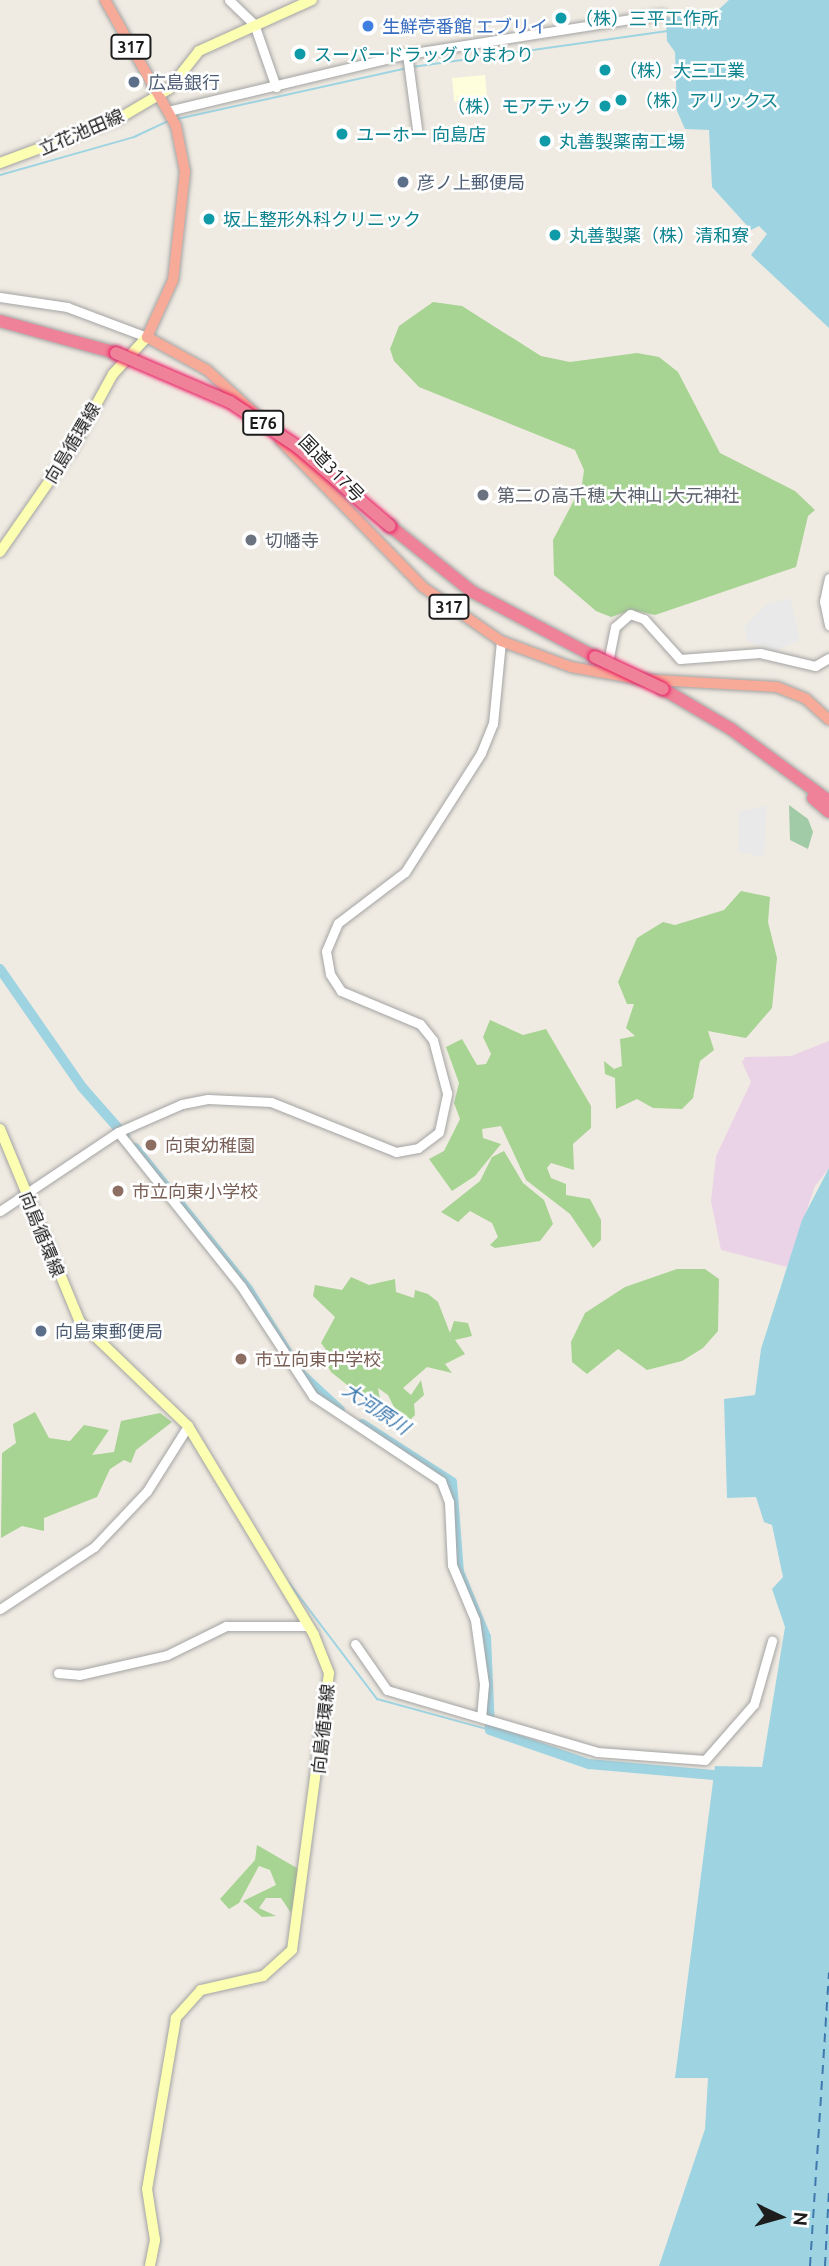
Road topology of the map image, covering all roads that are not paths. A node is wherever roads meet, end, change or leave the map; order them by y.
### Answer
1 (105, 0) edge
2 (229, 0) edge
3 (312, 0) edge
4 (662, 14) dead end
5 (254, 24) junction
6 (408, 57) junction
7 (276, 87) junction
8 (158, 94) junction
9 (169, 113) junction
10 (417, 129) dead end
11 (0, 163) edge
12 (0, 297) edge
13 (0, 321) edge
14 (147, 337) junction
15 (0, 552) edge
16 (829, 578) edge
17 (829, 625) edge
18 (501, 641) junction
19 (829, 658) edge
20 (605, 673) junction
21 (829, 720) edge
22 (827, 805) edge
23 (0, 1129) edge
24 (118, 1132) junction
25 (26, 1193) junction
26 (0, 1212) edge
27 (188, 1426) junction
28 (0, 1609) edge
29 (308, 1626) junction
30 (772, 1641) dead end
31 (355, 1644) dead end
32 (58, 1673) dead end
33 (481, 1716) junction
34 (150, 2266) edge

1 - 8 highway, 317
2 - 5 street
3 - 5 main road
4 - 6 street
5 - 7 street
5 - 8 main road
6 - 7 street
6 - 10 street
7 - 9 street
8 - 9 highway, 317
8 - 11 main road, 立花池田線
9 - 14 highway, 317
12 - 14 street
13 - 22 highway, E76, bridge
14 - 15 main road, 向島循環線
14 - 18 highway, 国道317号 / 317
16 - 17 street
18 - 20 highway, 国道317号 / 317
18 - 24 street
19 - 20 street
20 - 21 highway, 国道317号 / 317
23 - 25 main road, 向島循環線
24 - 25 street
24 - 33 street
25 - 26 street
25 - 27 main road, 向島循環線
27 - 28 street
27 - 29 main road, 向島循環線
29 - 32 street
29 - 34 main road, 向島循環線
30 - 33 street
31 - 33 street

